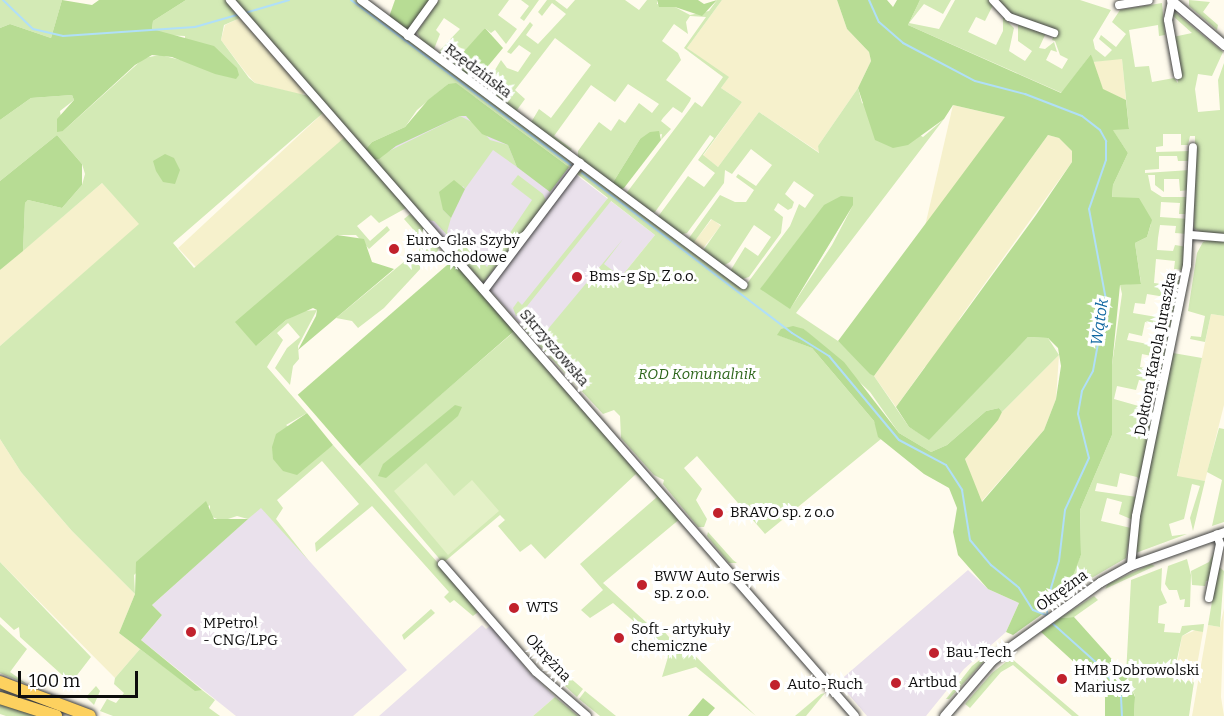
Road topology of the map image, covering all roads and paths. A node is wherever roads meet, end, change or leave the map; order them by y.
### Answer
1 (230, 0) edge
2 (360, 0) edge
3 (434, 0) edge
4 (993, 0) edge
5 (1149, 0) edge
6 (1172, 0) edge
7 (1119, 5) dead end
8 (1054, 33) dead end
9 (408, 36) junction
10 (1224, 45) edge
11 (1178, 75) dead end
12 (1193, 147) dead end
13 (580, 163) junction
14 (1192, 236) junction
15 (1224, 238) edge
16 (743, 285) dead end
17 (485, 289) junction
18 (1220, 533) edge
19 (442, 564) dead end
20 (1131, 565) junction
21 (1209, 598) dead end
22 (0, 682) edge
23 (0, 698) edge
24 (56, 716) edge
25 (90, 716) edge
26 (586, 716) edge
27 (855, 716) edge
28 (944, 716) edge

1 - 17 street, Skrzyszowska
2 - 9 street, Rzędzińska
3 - 9 street
4 - 8 street
5 - 7 street
6 - 10 street
6 - 11 street
9 - 13 street, Rzędzińska
12 - 14 street, Doktora Karola Juraszka
13 - 16 street, Rzędzińska
13 - 17 street
14 - 15 street
14 - 20 street, Doktora Karola Juraszka
17 - 27 street, Skrzyszowska
18 - 20 street, Okrężna
18 - 21 street
19 - 26 street, Okrężna
20 - 28 street, Okrężna
22 - 25 main road
23 - 24 main road

